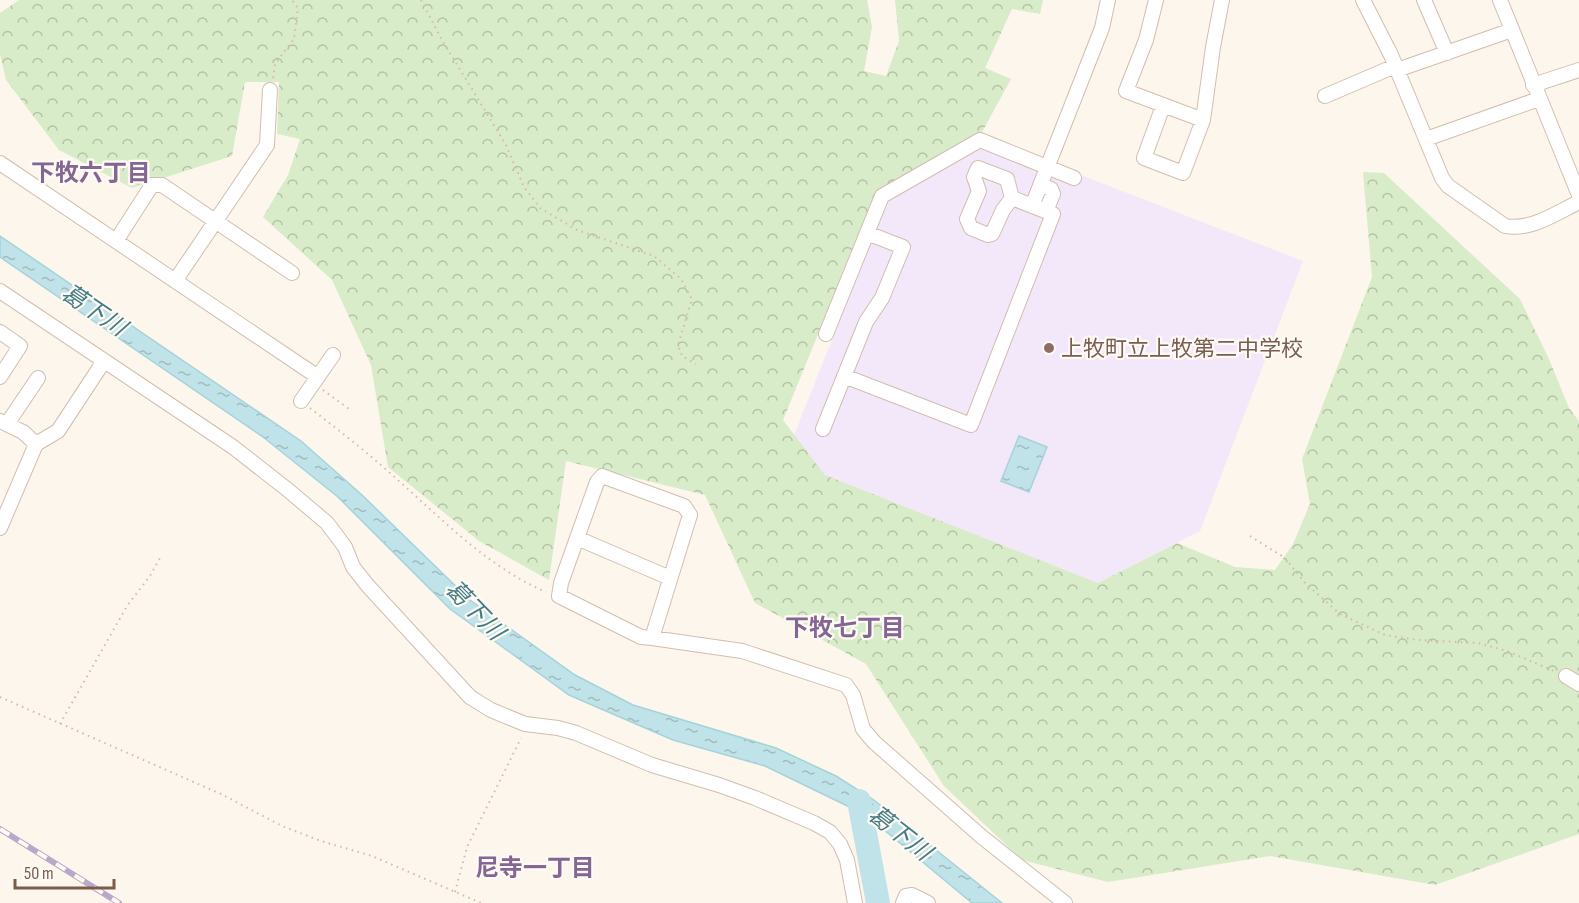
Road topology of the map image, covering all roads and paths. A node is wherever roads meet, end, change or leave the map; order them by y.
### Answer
1 (292, 0) edge
2 (421, 0) edge
3 (1108, 0) edge
4 (1156, 0) edge
5 (1222, 0) edge
6 (1363, 0) edge
7 (1424, 0) edge
8 (1500, 0) edge
9 (1512, 30) junction
10 (1447, 53) junction
11 (1396, 68) junction
12 (1579, 70) edge
13 (270, 90) joint
14 (1536, 92) junction
15 (1325, 96) dead end
16 (1163, 106) junction
17 (1203, 120) junction
18 (1426, 139) junction
19 (0, 163) edge
20 (1048, 168) junction
21 (1074, 178) dead end
22 (1041, 185) junction
23 (1579, 195) edge
24 (1012, 198) junction
25 (1579, 202) edge
26 (1032, 206) junction
27 (1046, 211) junction
28 (215, 221) junction
29 (867, 233) junction
30 (116, 241) junction
31 (292, 273) dead end
32 (175, 281) junction
33 (0, 291) edge
34 (0, 332) edge
35 (826, 334) dead end
36 (333, 355) dead end
37 (104, 361) junction
38 (696, 364) dead end
39 (844, 376) junction
40 (0, 377) edge
41 (38, 378) dead end
42 (316, 380) junction
43 (301, 401) joint
44 (349, 409) dead end
45 (3, 423) edge
46 (823, 429) dead end
47 (36, 444) junction
48 (0, 528) edge
49 (1250, 536) dead end
50 (577, 538) junction
51 (160, 558) dead end
52 (670, 578) junction
53 (559, 596) junction
54 (652, 638) junction
55 (1566, 676) joint
56 (1579, 684) edge
57 (0, 697) edge
58 (60, 724) junction
59 (525, 724) junction
60 (455, 892) junction
61 (468, 897) junction
62 (466, 903) edge
63 (482, 903) edge
64 (855, 903) edge
65 (903, 903) edge
66 (928, 903) edge
67 (1065, 903) edge

1 - 13 path
2 - 38 path
3 - 20 street
4 - 16 street
5 - 17 street
6 - 11 street
7 - 10 street
8 - 9 street
9 - 10 street
9 - 14 street
10 - 11 street
11 - 15 street
11 - 18 street
12 - 14 street
13 - 28 street
14 - 18 street
14 - 23 street
16 - 17 street
16 - 17 street
18 - 25 street
19 - 30 street
20 - 21 street
20 - 22 street
20 - 29 street
22 - 26 street
22 - 27 street
24 - 24 street
24 - 26 street
26 - 27 street
27 - 39 street
28 - 30 street
28 - 31 street
28 - 32 street
29 - 35 street
29 - 39 street
30 - 32 street
32 - 42 street
33 - 37 street
34 - 40 street
36 - 42 street
37 - 47 street
37 - 59 street
39 - 46 street
41 - 45 street
42 - 43 street
42 - 44 path
43 - 53 path
45 - 47 street
47 - 48 street
49 - 55 path
50 - 52 street
50 - 52 street
50 - 53 street
51 - 58 path
52 - 54 street
53 - 54 street
54 - 67 street
55 - 56 street
57 - 58 path
58 - 60 path
59 - 60 path
59 - 64 street
60 - 61 path
61 - 62 path
61 - 63 path
65 - 66 street

